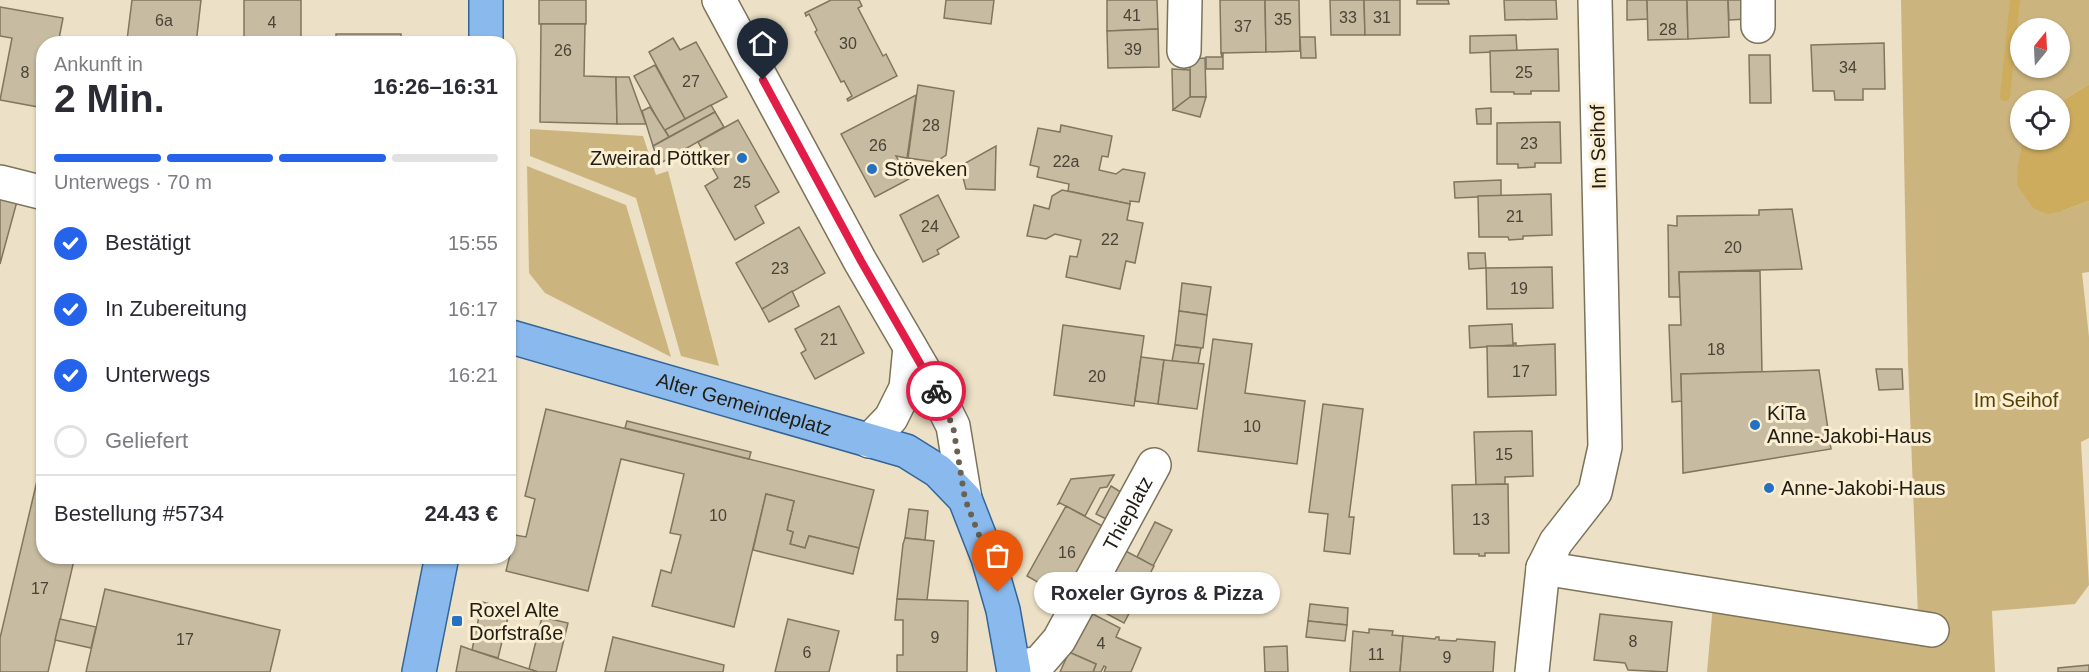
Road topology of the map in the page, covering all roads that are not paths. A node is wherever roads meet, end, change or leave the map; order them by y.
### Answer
1 (486, 0) edge
2 (719, 0) edge
3 (1185, 0) edge
4 (1594, 0) edge
5 (486, 36) edge
6 (1184, 51) dead end
7 (0, 182) edge
8 (36, 191) edge
9 (516, 338) edge
10 (910, 347) junction
11 (869, 441) junction
12 (1154, 465) dead end
13 (965, 499) junction
14 (440, 564) edge
15 (1543, 567) junction
16 (1932, 630) dead end
17 (1014, 670) edge
18 (419, 672) edge
19 (1532, 672) edge

1 - 5 main road
2 - 10 street
3 - 6 street
4 - 15 street, Im Seihof
7 - 8 street
9 - 11 main road, Alter Gemeindeplatz
10 - 11 street
10 - 13 street
11 - 13 main road, Alter Gemeindeplatz
12 - 17 street, Thieplatz
13 - 17 main road
14 - 18 main road
15 - 16 street
15 - 19 street, Im Seihof

